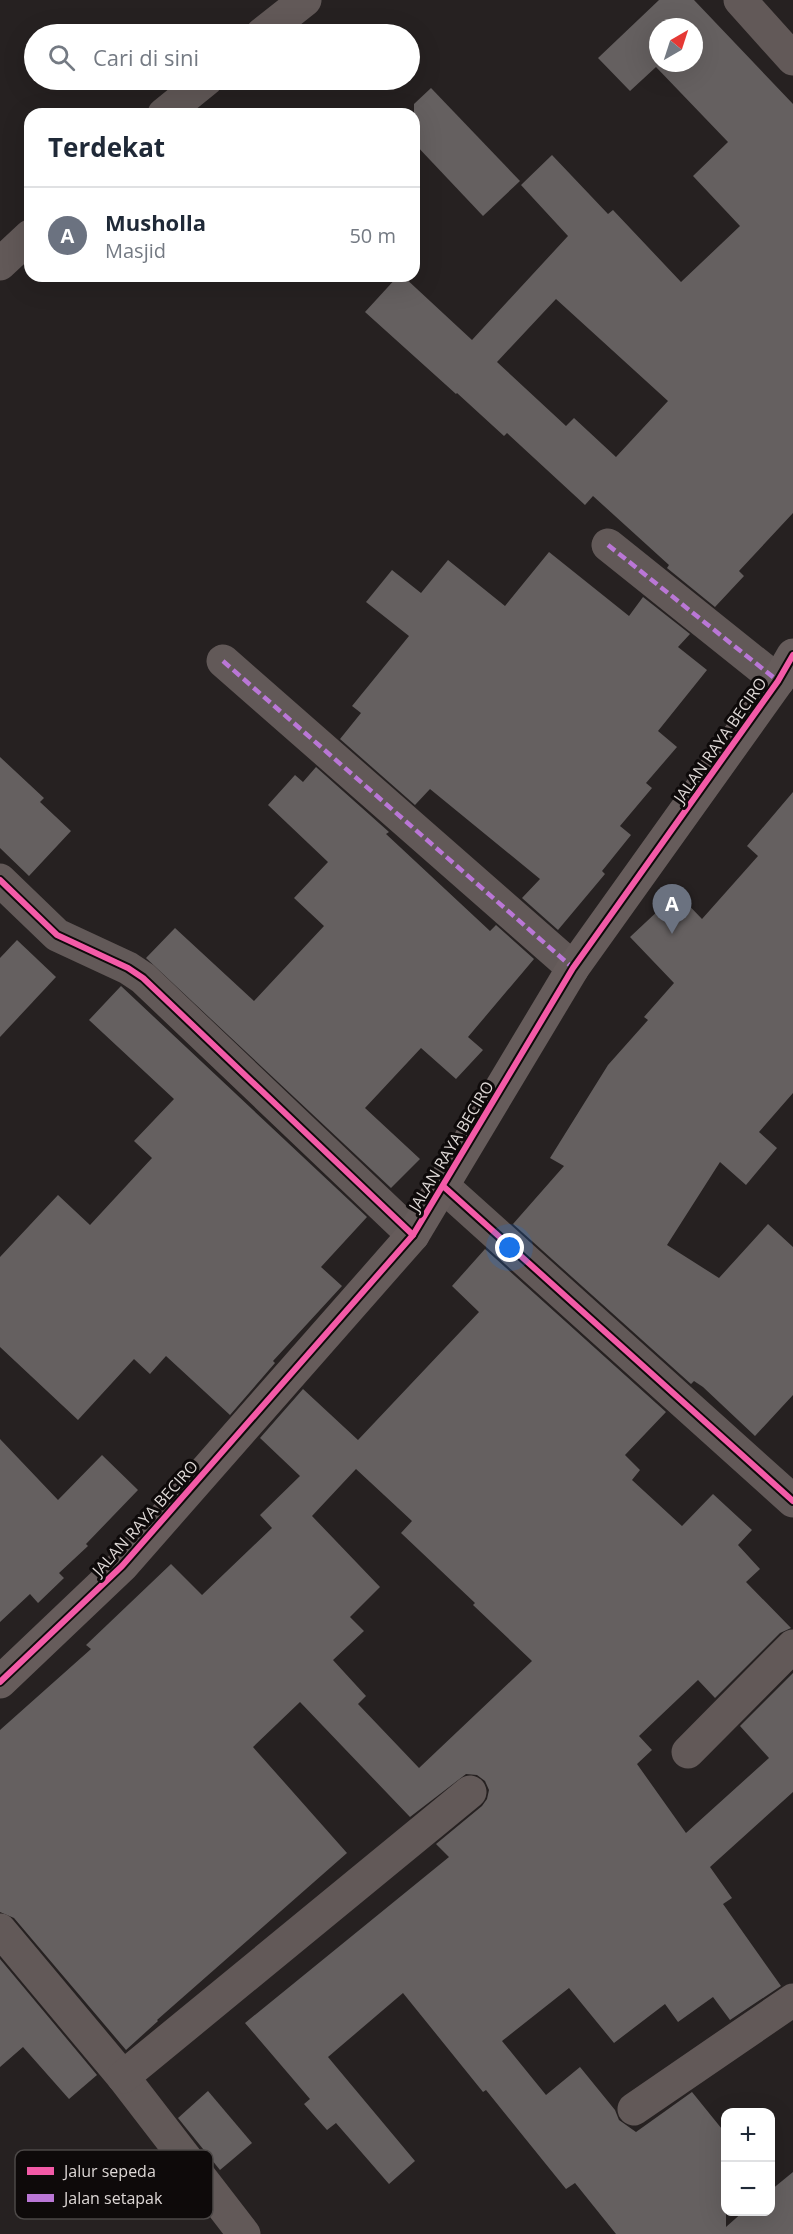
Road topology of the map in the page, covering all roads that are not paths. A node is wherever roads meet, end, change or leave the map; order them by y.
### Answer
1 (305, 0) edge
2 (740, 0) edge
3 (275, 24) edge
4 (793, 59) edge
5 (194, 90) edge
6 (171, 108) edge
7 (24, 242) edge
8 (0, 264) edge
9 (608, 545) dead end
10 (223, 661) dead end
11 (786, 668) edge
12 (0, 880) edge
13 (573, 968) junction
14 (443, 1186) junction
15 (413, 1235) junction
16 (793, 1502) edge
17 (793, 1646) edge
18 (0, 1682) edge
19 (688, 1752) dead end
20 (470, 1792) dead end
21 (0, 1930) edge
22 (793, 2000) edge
23 (123, 2077) junction
24 (634, 2109) dead end
25 (179, 2150) edge
26 (213, 2194) edge
27 (244, 2234) edge

1 - 3 street
2 - 4 street
5 - 6 street
7 - 8 street
9 - 11 street
10 - 13 street
11 - 13 street, JALAN RAYA BECIRO
12 - 15 street
13 - 14 street, JALAN RAYA BECIRO
14 - 15 street, JALAN RAYA BECIRO
14 - 16 street
15 - 18 street, JALAN RAYA BECIRO
17 - 19 street
20 - 23 street
21 - 23 street
22 - 24 street
23 - 25 street
26 - 27 street

